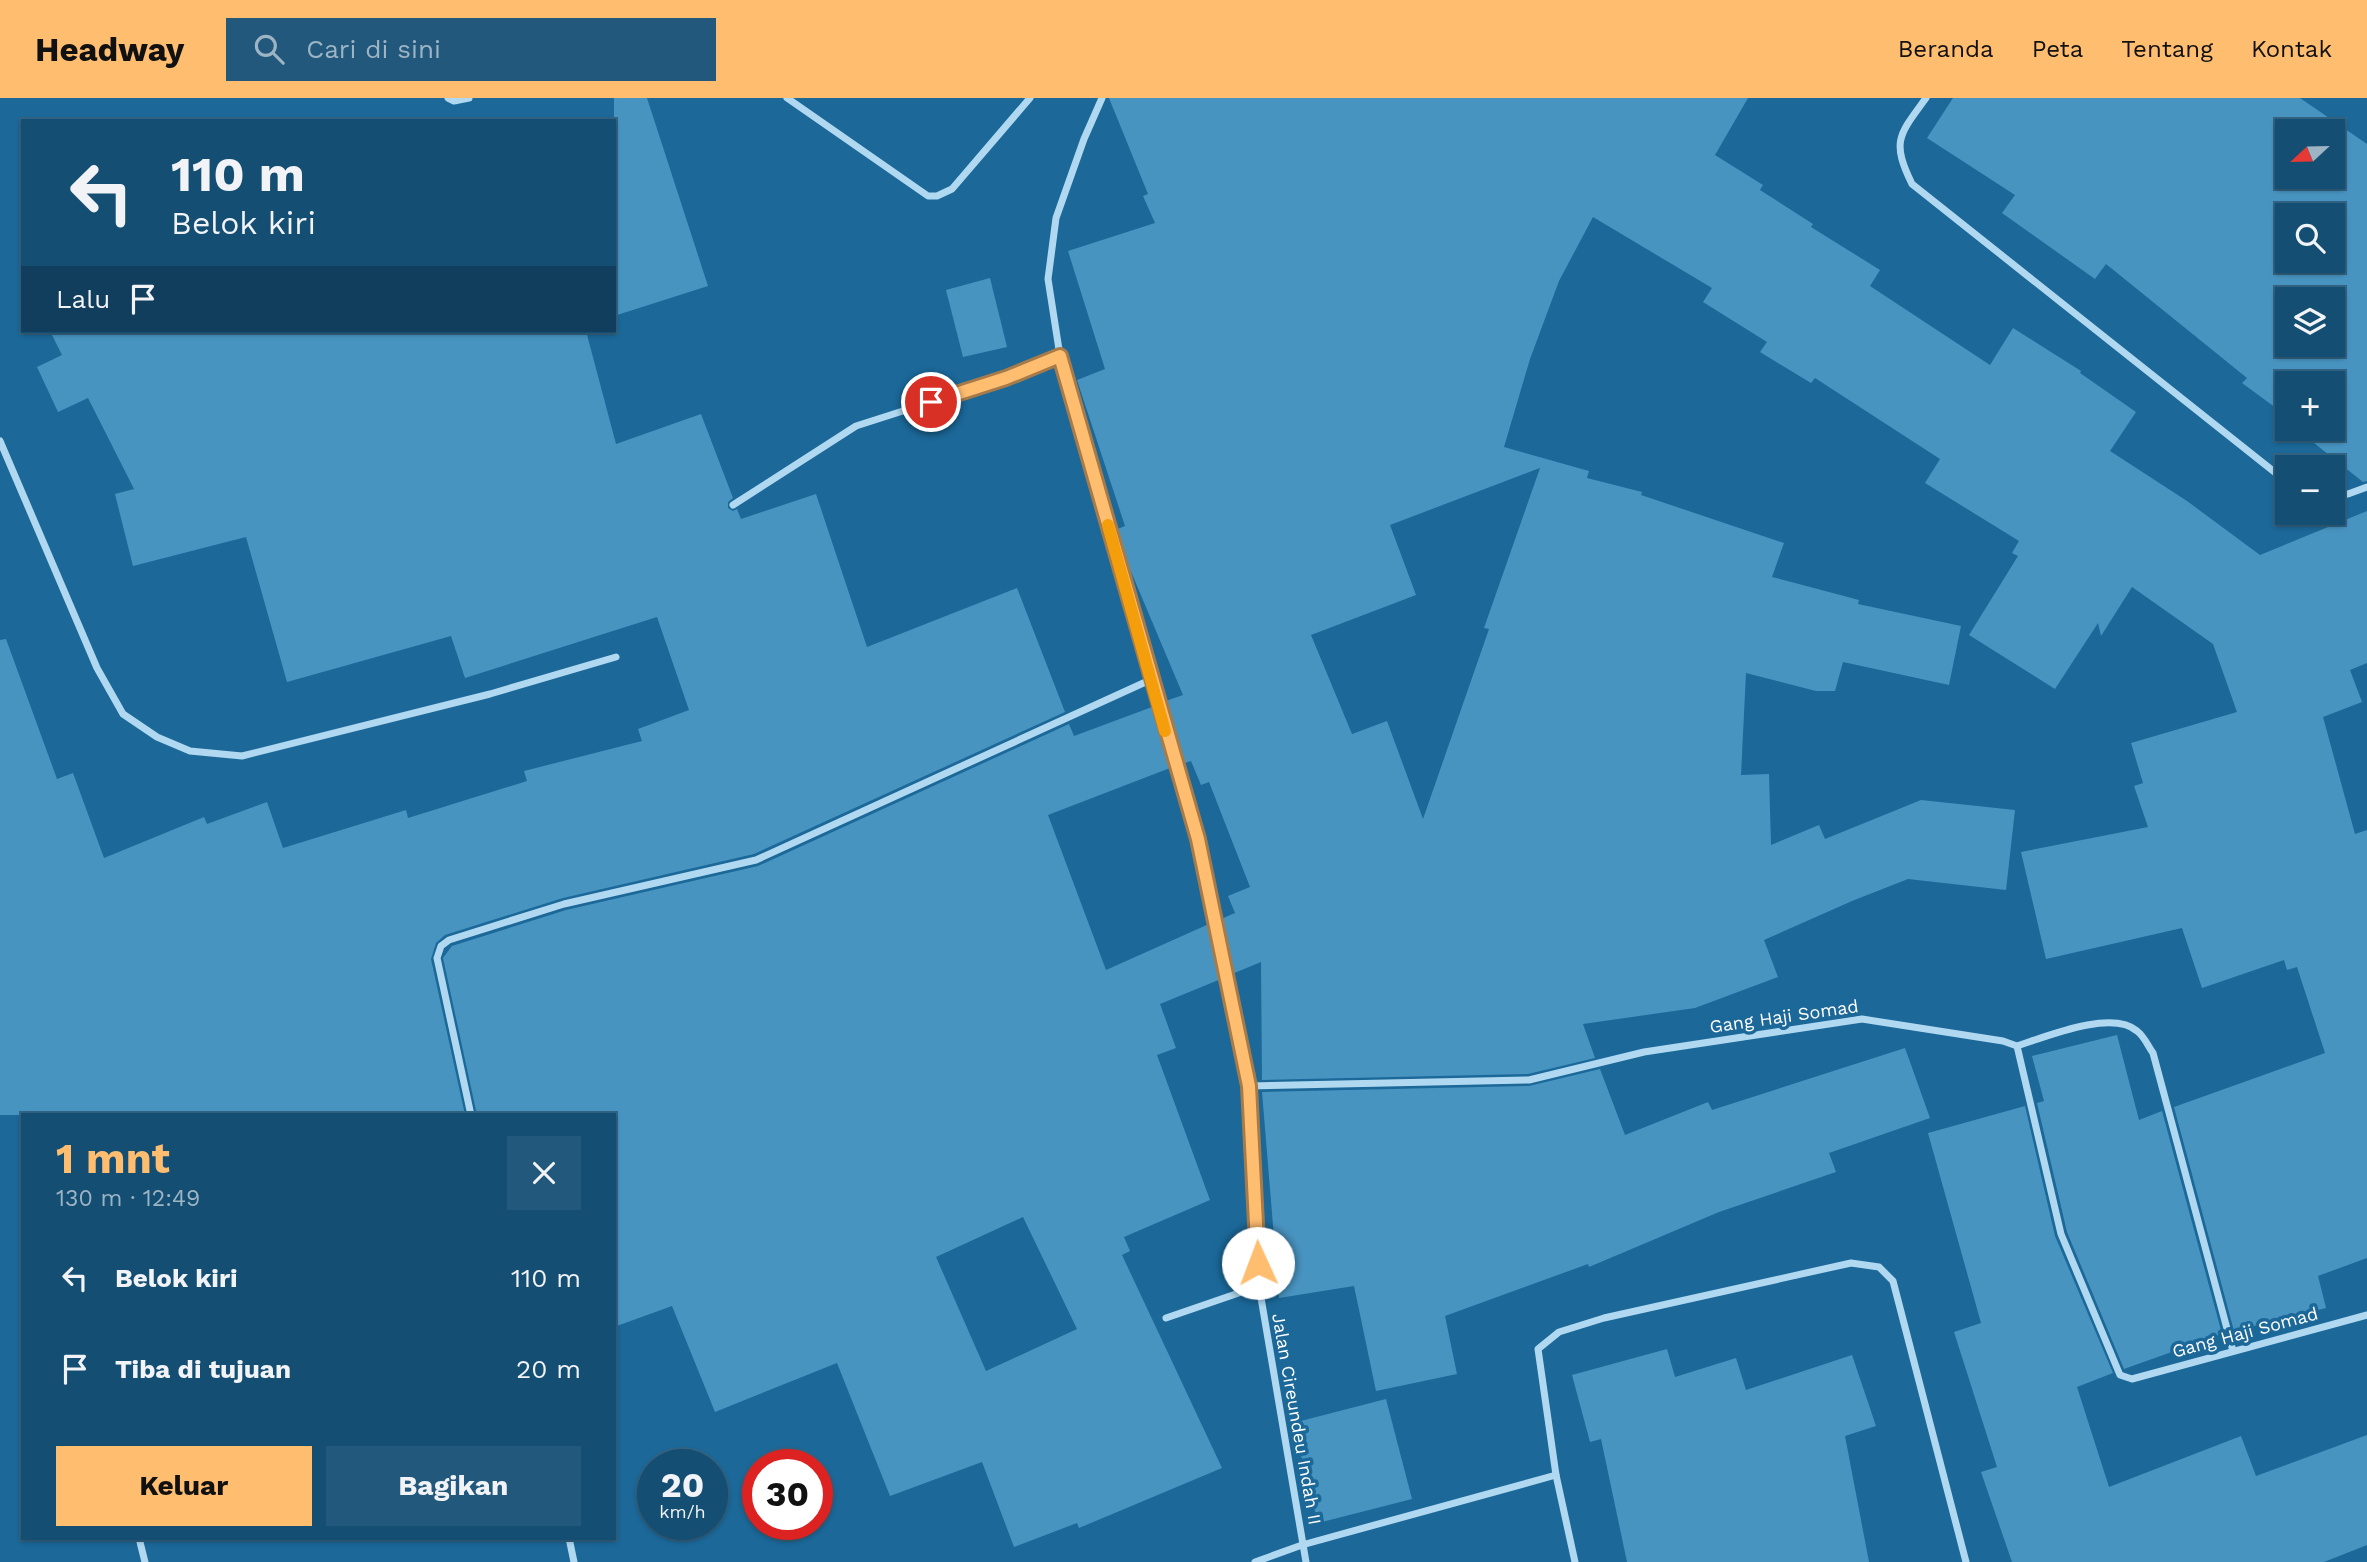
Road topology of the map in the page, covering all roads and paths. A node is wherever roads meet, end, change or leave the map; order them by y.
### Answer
1 (448, 98) edge
2 (469, 98) edge
3 (787, 98) edge
4 (1030, 98) edge
5 (1102, 98) edge
6 (1926, 98) edge
7 (1060, 356) junction
8 (0, 441) edge
9 (2275, 472) edge
10 (2367, 487) edge
11 (2345, 494) edge
12 (733, 505) dead end
13 (616, 657) dead end
14 (1150, 680) junction
15 (2017, 1046) junction
16 (1249, 1086) junction
17 (471, 1113) edge
18 (1259, 1286) junction
19 (2367, 1315) edge
20 (1166, 1318) dead end
21 (2233, 1351) junction
22 (1556, 1475) junction
23 (140, 1540) edge
24 (569, 1540) edge
25 (1303, 1545) junction
26 (145, 1562) edge
27 (574, 1562) edge
28 (1255, 1562) edge
29 (1306, 1562) edge
30 (1575, 1562) edge
31 (1966, 1562) edge

1 - 2 street
3 - 4 street
5 - 7 street, Jalan Cireundeu Indah II
6 - 9 street
7 - 12 street
7 - 14 street, Jalan Cireundeu Indah II
8 - 13 street
10 - 11 street
14 - 16 street, Jalan Cireundeu Indah II
14 - 17 street
15 - 16 street, Gang Haji Somad
15 - 21 street
15 - 21 street, Gang Haji Somad
16 - 18 street, Jalan Cireundeu Indah II
18 - 20 street
18 - 25 street, Jalan Cireundeu Indah II
19 - 21 street, Gang Haji Somad
22 - 25 street
22 - 30 street
22 - 31 street
23 - 26 street
24 - 27 street
25 - 28 street
25 - 29 street, Jalan Cireundeu Indah II

